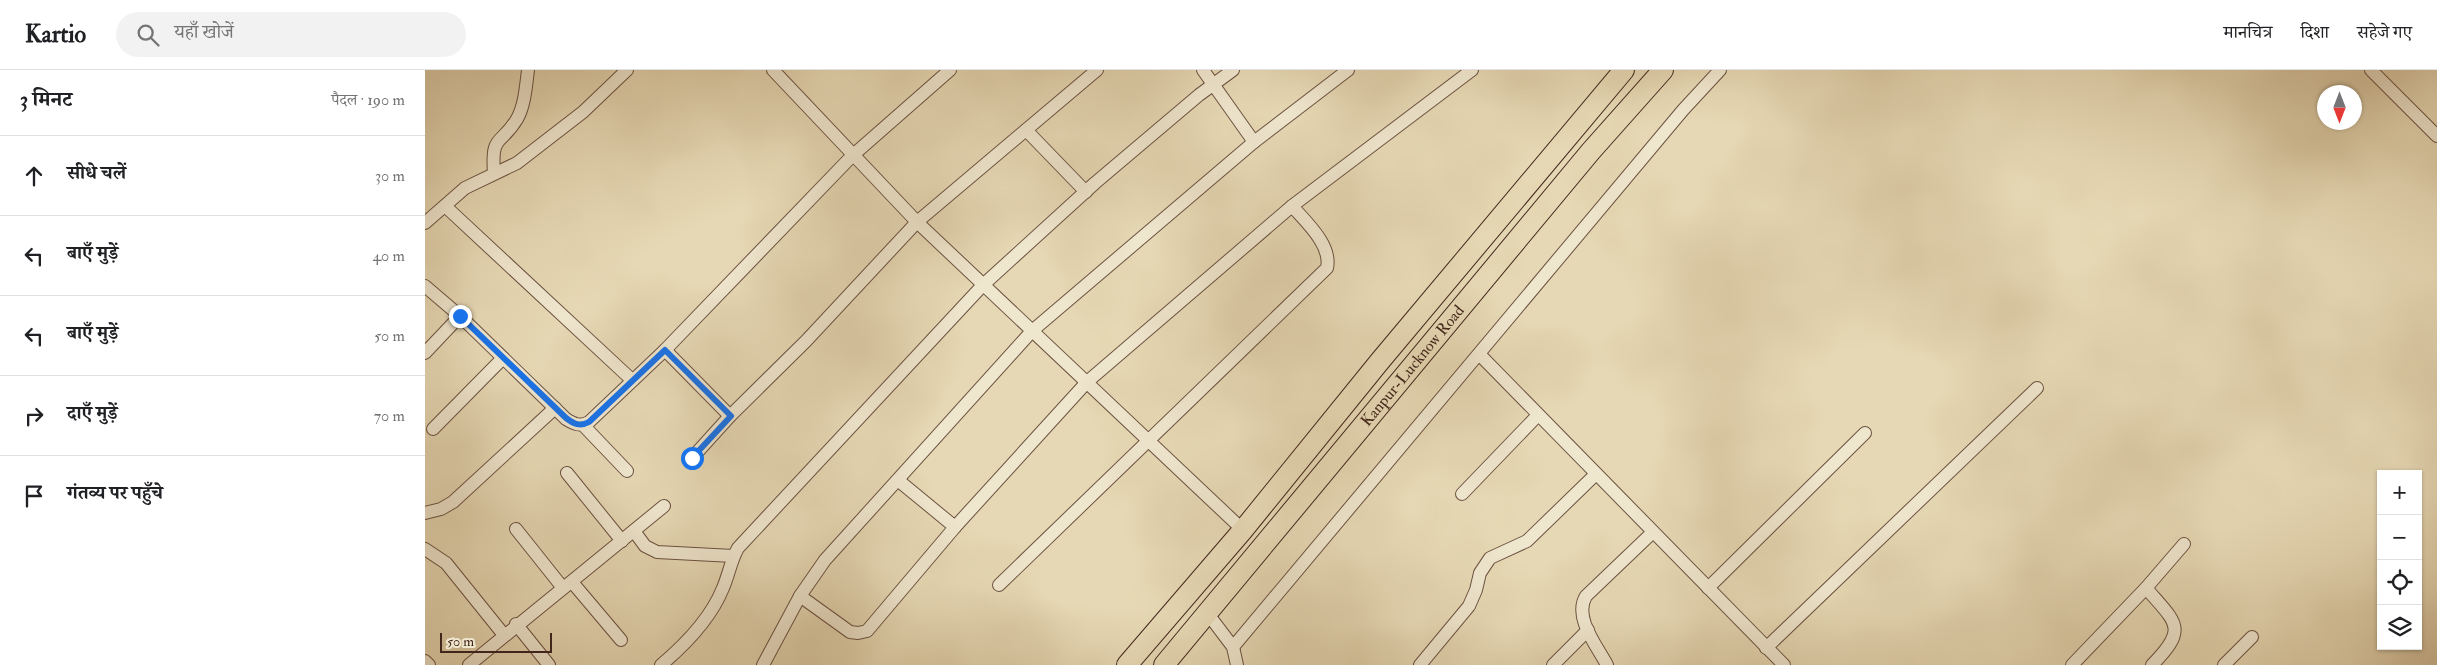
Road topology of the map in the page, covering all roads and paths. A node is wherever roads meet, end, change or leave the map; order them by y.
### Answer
1 (528, 70) edge
2 (627, 70) edge
3 (773, 70) edge
4 (950, 70) edge
5 (1097, 70) edge
6 (1203, 70) edge
7 (1233, 70) edge
8 (1348, 70) edge
9 (1472, 70) edge
10 (1623, 70) edge
11 (1663, 70) edge
12 (1721, 70) edge
13 (2371, 70) edge
14 (1213, 84) junction
15 (1026, 130) junction
16 (2437, 136) edge
17 (1254, 142) junction
18 (853, 156) junction
19 (494, 173) junction
20 (1086, 192) junction
21 (445, 206) junction
22 (1291, 206) junction
23 (917, 222) junction
24 (425, 223) edge
25 (983, 285) junction
26 (425, 286) edge
27 (460, 316) junction
28 (1032, 331) junction
29 (665, 350) junction
30 (425, 353) edge
31 (1480, 355) junction
32 (503, 358) junction
33 (632, 380) junction
34 (1087, 382) junction
35 (2037, 388) dead end
36 (555, 408) junction
37 (1539, 415) junction
38 (731, 416) junction
39 (583, 425) junction
40 (433, 429) dead end
41 (1865, 433) dead end
42 (1148, 440) junction
43 (692, 458) dead end
44 (627, 471) dead end
45 (567, 473) dead end
46 (1596, 474) junction
47 (899, 481) junction
48 (1462, 494) dead end
49 (664, 506) dead end
50 (425, 514) edge
51 (955, 528) junction
52 (516, 529) dead end
53 (1243, 530) junction
54 (633, 531) junction
55 (1653, 532) junction
56 (622, 541) junction
57 (2184, 544) dead end
58 (425, 549) edge
59 (733, 556) junction
60 (568, 585) junction
61 (999, 585) dead end
62 (1708, 588) junction
63 (2145, 588) junction
64 (800, 596) junction
65 (1208, 614) junction
66 (516, 624) junction
67 (1588, 630) junction
68 (504, 635) junction
69 (2252, 637) dead end
70 (621, 640) dead end
71 (1233, 647) junction
72 (1766, 648) junction
73 (425, 661) edge
74 (429, 665) edge
75 (469, 665) edge
76 (549, 665) edge
77 (661, 665) edge
78 (763, 665) edge
79 (1127, 665) edge
80 (1165, 665) edge
81 (1237, 665) edge
82 (1420, 665) edge
83 (1553, 665) edge
84 (1607, 665) edge
85 (1784, 665) edge
86 (2072, 665) edge
87 (2152, 665) edge
88 (2224, 665) edge

1 - 19 street
2 - 19 street
3 - 18 street
4 - 18 street
5 - 15 street
6 - 14 street
7 - 14 street
8 - 17 street
9 - 22 street
10 - 53 highway, Kanpur-Lucknow Road
11 - 65 highway, Kanpur-Lucknow Road
12 - 31 street
13 - 16 street
14 - 17 street
14 - 20 street
15 - 20 street
15 - 23 street
17 - 28 street
18 - 23 street
18 - 29 street
19 - 21 street
20 - 25 street
21 - 24 street
21 - 33 street
22 - 34 street
22 - 42 street
23 - 25 street
23 - 38 street
25 - 28 street
25 - 59 street
26 - 27 street
27 - 30 street
27 - 32 street
28 - 34 street
28 - 47 street
29 - 33 street
29 - 38 street
31 - 37 street
31 - 71 street
32 - 36 street
32 - 40 street
33 - 39 street
34 - 42 street
34 - 51 street
35 - 72 street
36 - 39 street
36 - 50 street
37 - 46 street
37 - 48 street
38 - 43 street
39 - 44 street
41 - 62 street
42 - 53 street
42 - 61 street
45 - 56 street
46 - 55 street
46 - 82 street
47 - 51 street
47 - 64 street
49 - 54 street
51 - 64 street
52 - 60 street
53 - 79 highway, Kanpur-Lucknow Road
54 - 56 street
54 - 59 street
55 - 62 street
55 - 67 street
56 - 60 street
57 - 63 street
58 - 68 street
59 - 77 street
60 - 66 street
60 - 70 street
62 - 72 street
63 - 86 street
63 - 87 street
64 - 78 street
65 - 71 street
65 - 80 highway, Kanpur-Lucknow Road
66 - 68 street
66 - 76 street
67 - 83 street
67 - 84 street
68 - 75 street
69 - 88 street
71 - 81 street
72 - 85 street
73 - 74 street

